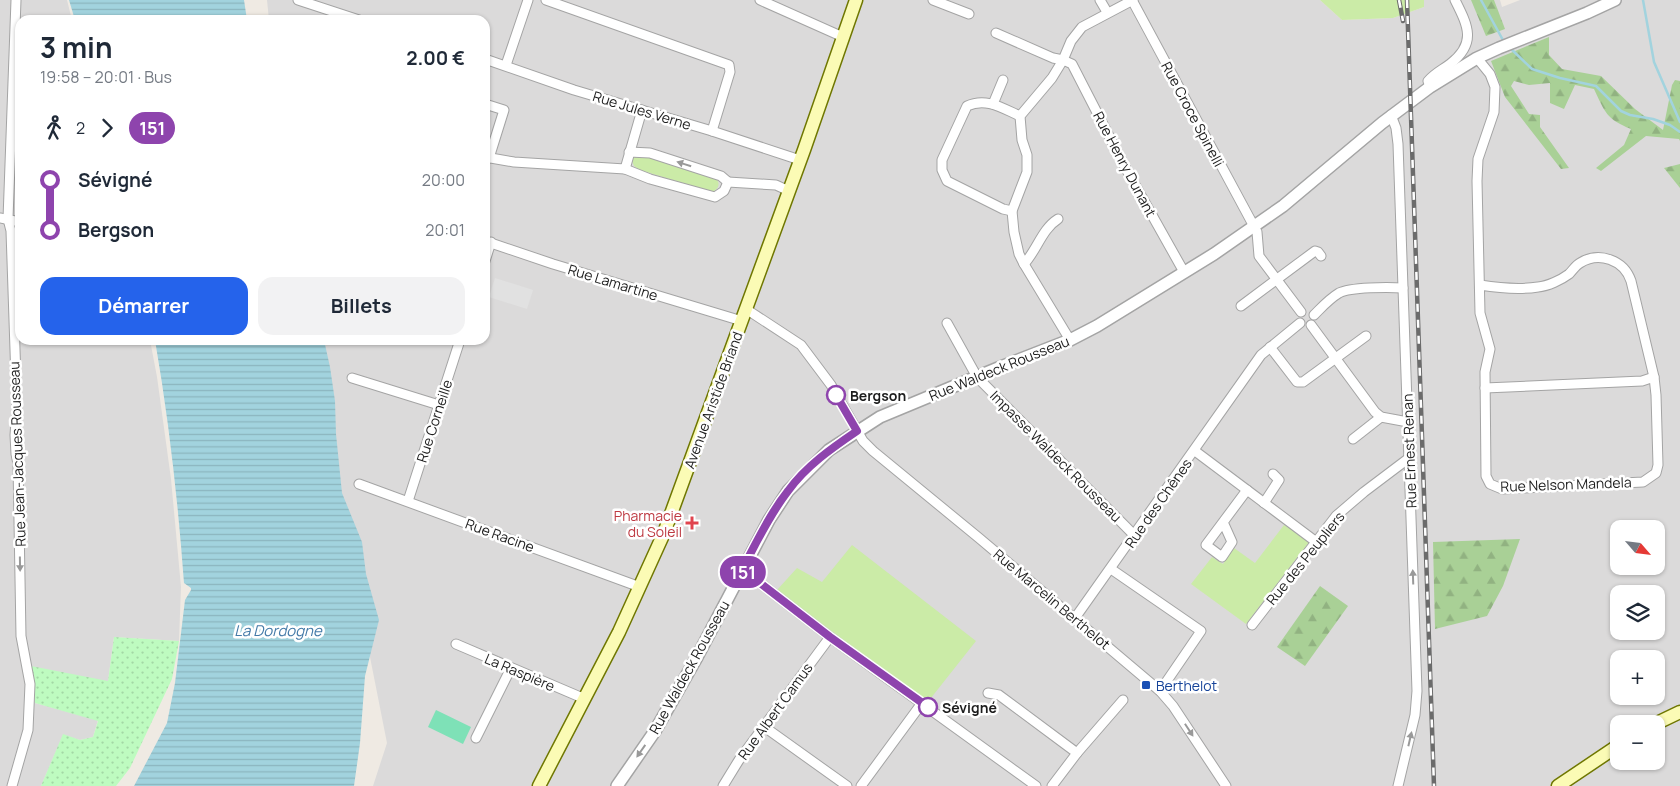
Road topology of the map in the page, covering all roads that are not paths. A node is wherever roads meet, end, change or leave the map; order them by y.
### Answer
1 (16, 0) edge
2 (298, 0) edge
3 (528, 0) edge
4 (546, 0) edge
5 (760, 0) edge
6 (856, 0) edge
7 (933, 0) edge
8 (1100, 0) edge
9 (1132, 0) edge
10 (1455, 0) edge
11 (1615, 0) edge
12 (1106, 12) junction
13 (969, 14) dead end
14 (15, 15) edge
15 (344, 15) edge
16 (15, 18) edge
17 (996, 33) dead end
18 (843, 37) junction
19 (1477, 58) junction
20 (490, 60) edge
21 (1063, 60) junction
22 (506, 65) junction
23 (1003, 80) dead end
24 (1430, 86) junction
25 (992, 104) junction
26 (490, 106) edge
27 (642, 110) junction
28 (1391, 115) junction
29 (1020, 116) junction
30 (712, 131) junction
31 (490, 149) edge
32 (629, 152) junction
33 (490, 158) edge
34 (800, 160) junction
35 (625, 169) junction
36 (728, 182) junction
37 (789, 190) junction
38 (1012, 211) junction
39 (4, 219) edge
40 (1058, 219) dead end
41 (1253, 228) junction
42 (490, 242) edge
43 (1321, 256) dead end
44 (1024, 264) junction
45 (1184, 272) junction
46 (1276, 280) junction
47 (1480, 285) junction
48 (1403, 288) junction
49 (1241, 306) dead end
50 (746, 309) junction
51 (1301, 312) junction
52 (1314, 314) junction
53 (742, 321) junction
54 (947, 323) dead end
55 (1300, 323) junction
56 (1312, 325) junction
57 (1366, 336) dead end
58 (1070, 340) junction
59 (458, 345) edge
60 (1270, 347) junction
61 (1336, 358) junction
62 (976, 377) junction
63 (1654, 377) junction
64 (352, 378) dead end
65 (1485, 388) junction
66 (439, 405) junction
67 (1382, 417) junction
68 (1408, 422) junction
69 (857, 431) junction
70 (1353, 439) dead end
71 (1195, 451) junction
72 (1409, 458) junction
73 (1272, 474) dead end
74 (359, 484) dead end
75 (1247, 490) junction
76 (408, 501) junction
77 (1264, 503) junction
78 (1223, 522) dead end
79 (1134, 536) junction
80 (1315, 541) junction
81 (1111, 569) junction
82 (741, 571) junction
83 (640, 587) junction
84 (1075, 618) junction
85 (1252, 625) dead end
86 (830, 637) junction
87 (456, 644) dead end
88 (511, 668) junction
89 (1160, 691) junction
90 (988, 693) dead end
91 (585, 699) junction
92 (1123, 700) dead end
93 (922, 703) junction
94 (1680, 712) edge
95 (1665, 719) edge
96 (763, 726) junction
97 (476, 738) dead end
98 (1610, 751) edge
99 (1077, 753) junction
100 (12, 786) edge
101 (539, 786) edge
102 (617, 786) edge
103 (723, 786) edge
104 (847, 786) edge
105 (861, 786) edge
106 (1036, 786) edge
107 (1052, 786) edge
108 (1226, 786) edge
109 (1398, 786) edge
110 (1558, 786) edge

1 - 14 street, Rue Jean-Jacques Rousseau
2 - 15 street
3 - 22 street
4 - 30 street
5 - 18 street
6 - 18 main road, Avenue Aristide Briand
7 - 13 street
8 - 12 street
9 - 12 street
9 - 41 street, Rue Croce Spinelli
10 - 24 street
11 - 19 street, Rue Waldeck Rousseau
12 - 21 street
16 - 39 street, Rue Jean-Jacques Rousseau
17 - 21 street
18 - 34 main road, Avenue Aristide Briand
19 - 24 street, Rue Waldeck Rousseau
19 - 47 street, Rue Nelson Mandela
20 - 22 street, Rue Jules Verne
21 - 29 street
21 - 45 street, Rue Henry Dunant
22 - 27 street, Rue Jules Verne
23 - 25 street
24 - 28 street, Rue Waldeck Rousseau
25 - 29 street
25 - 38 street
26 - 31 street
27 - 30 street, Rue Jules Verne
27 - 32 street
28 - 41 street, Rue Waldeck Rousseau
28 - 48 street, Rue Ernest Renan
29 - 38 street
30 - 34 street, Rue Jules Verne
32 - 35 street
36 -> 32 street
33 - 35 street
34 - 37 main road, Avenue Aristide Briand
35 - 36 street
36 - 37 street
37 - 50 main road, Avenue Aristide Briand
38 - 44 street
39 -> 100 street, Rue Jean-Jacques Rousseau
40 - 44 street
41 - 45 street, Rue Waldeck Rousseau
41 - 46 street, Rue Croce Spinelli
42 - 53 street, Rue Lamartine
43 - 46 street
44 - 58 street
45 - 58 street, Rue Waldeck Rousseau
46 - 49 street
46 - 51 street, Rue Croce Spinelli
47 - 63 street, Rue Nelson Mandela
47 - 65 street, Rue Nelson Mandela
48 - 52 street
48 - 68 street, Rue Ernest Renan
50 - 53 main road, Avenue Aristide Briand
50 - 69 street, Rue Marcelin Berthelot
51 - 52 street
51 - 55 street
52 - 56 street
53 - 83 main road, Avenue Aristide Briand
54 - 62 street, Impasse Waldeck Rousseau
55 - 56 street
55 - 60 street, Rue des Chênes
56 - 61 street
57 - 61 street
58 - 62 street, Rue Waldeck Rousseau
59 - 66 street, Rue Corneille
60 - 61 street
60 - 71 street, Rue des Chênes
61 - 67 street
62 - 69 street, Rue Waldeck Rousseau
62 - 79 street, Impasse Waldeck Rousseau
63 - 65 street
63 - 65 street, Rue Nelson Mandela
64 - 66 street
66 - 76 street, Rue Corneille
67 - 68 street
67 - 70 street
68 - 72 street, Rue Ernest Renan
69 - 82 street, Rue Waldeck Rousseau
69 - 84 street, Rue Marcelin Berthelot
71 - 75 street
71 - 79 street, Rue des Chênes
72 - 80 street, Rue des Peupliers
109 -> 72 street, Rue Ernest Renan
73 - 77 street
74 - 76 street, Rue Racine
75 - 77 street
75 - 78 street
76 - 83 street, Rue Racine
77 - 80 street
79 - 81 street, Rue des Chênes
80 - 85 street, Rue des Peupliers
81 - 84 street, Rue des Chênes
81 - 89 street
82 - 86 street
82 -> 102 street, Rue Waldeck Rousseau
83 - 91 main road, Avenue Aristide Briand
84 - 89 street, Rue Marcelin Berthelot
86 - 93 street
86 - 96 street, Rue Albert Camus
87 - 88 street, La Raspière
88 - 91 street, La Raspière
88 - 97 street
89 -> 108 street, Rue Marcelin Berthelot
90 - 99 street
91 - 101 main road, Avenue Aristide Briand
92 - 99 street
93 - 105 street
93 - 106 street
94 - 95 main road
96 - 103 street, Rue Albert Camus
96 - 104 street
98 - 110 main road
99 - 107 street

